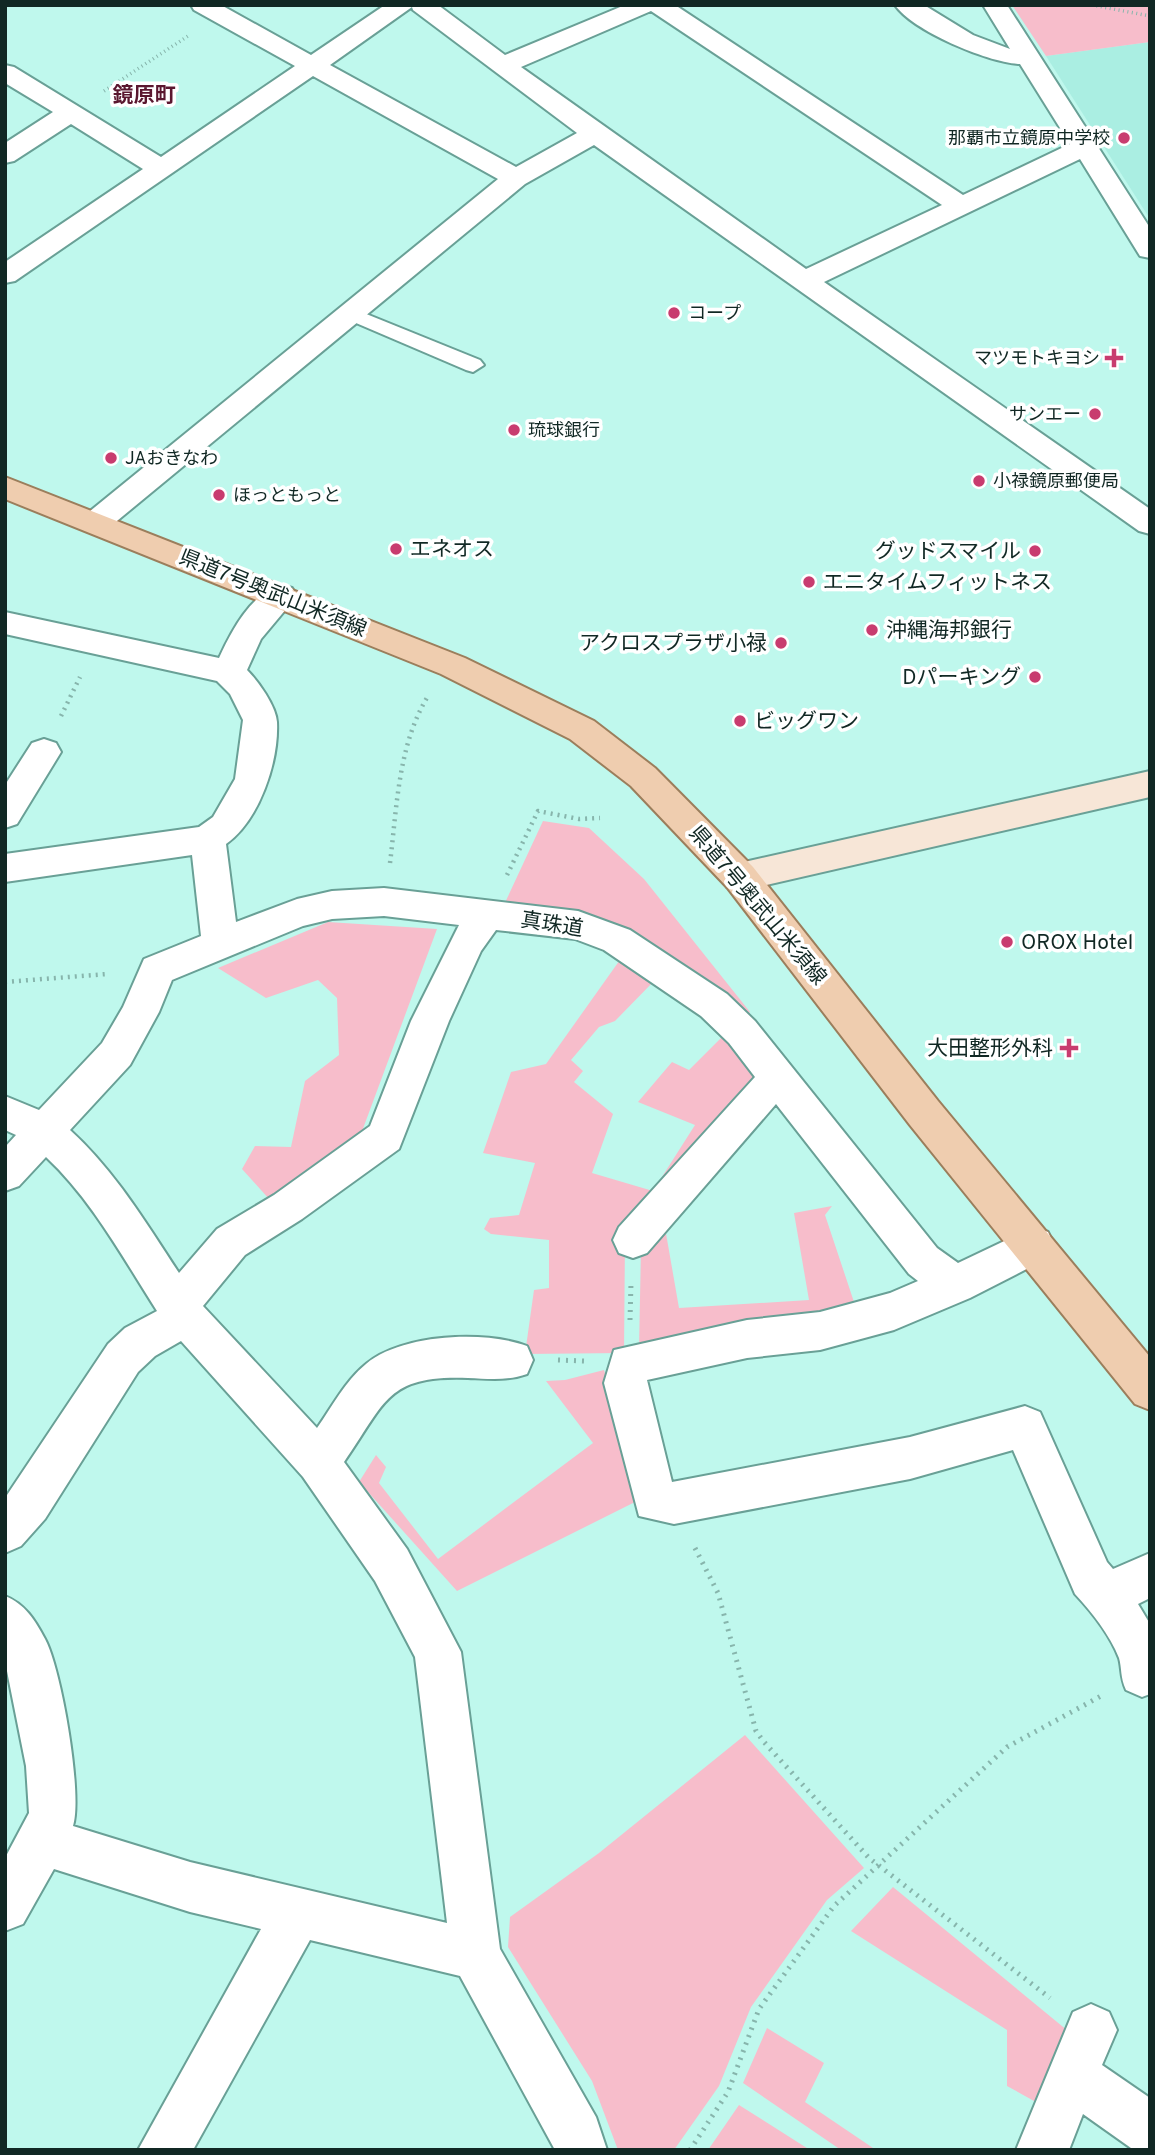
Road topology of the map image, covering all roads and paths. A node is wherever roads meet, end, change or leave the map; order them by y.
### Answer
1 (401, 5) edge
2 (422, 5) edge
3 (646, 5) edge
4 (657, 5) edge
5 (907, 5) edge
6 (995, 5) edge
7 (1092, 5) edge
8 (212, 10) edge
9 (1150, 16) edge
10 (1028, 57) junction
11 (503, 65) junction
12 (311, 66) junction
13 (5, 72) edge
14 (71, 112) junction
15 (596, 134) junction
16 (1085, 147) junction
17 (5, 155) edge
18 (159, 167) junction
19 (516, 178) junction
20 (960, 205) junction
21 (1150, 250) edge
22 (5, 275) edge
23 (803, 281) junction
24 (349, 313) junction
25 (473, 365) dead end
26 (5, 487) edge
27 (95, 523) junction
28 (1150, 524) edge
29 (281, 596) junction
30 (5, 624) edge
31 (95, 644) junction
32 (453, 666) junction
33 (229, 673) junction
34 (44, 752) joint
35 (1150, 784) edge
36 (5, 815) edge
37 (600, 818) dead end
38 (208, 839) junction
39 (5, 868) edge
40 (740, 877) junction
41 (384, 902) junction
42 (486, 916) junction
43 (220, 943) junction
44 (157, 970) junction
45 (5, 982) edge
46 (780, 1080) junction
47 (24, 1121) edge
48 (5, 1174) edge
49 (633, 1240) joint
50 (1034, 1245) junction
51 (955, 1285) junction
52 (182, 1311) junction
53 (512, 1360) joint
54 (629, 1364) junction
55 (1150, 1390) edge
56 (318, 1462) junction
57 (674, 1503) junction
58 (5, 1531) edge
59 (1150, 1575) edge
60 (1107, 1595) junction
61 (5, 1619) edge
62 (1142, 1674) joint
63 (43, 1841) junction
64 (881, 1865) junction
65 (5, 1906) edge
66 (298, 1913) junction
67 (476, 1955) junction
68 (1082, 2053) junction
69 (1150, 2130) edge
70 (164, 2150) edge
71 (581, 2150) edge
72 (690, 2150) edge
73 (1042, 2150) edge

1 - 12 street
2 - 11 street
3 - 11 street
4 - 20 street
5 - 10 street
6 - 10 street
7 - 9 path
8 - 12 street
8 - 14 path
10 - 16 street
11 - 15 street
12 - 18 street
12 - 19 street
13 - 14 street
14 - 17 street
14 - 18 street
15 - 19 street
15 - 23 street
16 - 20 street
16 - 21 street
18 - 22 street
19 - 24 street
20 - 23 street
23 - 28 street
24 - 25 lane
24 - 27 street
26 - 27 main road, 県道7号奥武山米須線
27 - 29 main road, 県道7号奥武山米須線
29 - 32 main road, 県道7号奥武山米須線
29 - 33 street
30 - 31 street
31 - 33 street
31 - 34 path
32 - 40 main road, 県道7号奥武山米須線
32 - 41 path
33 - 38 street
34 - 36 street
35 - 40 street
37 - 42 path
38 - 39 street
38 - 43 street
40 - 50 main road, 県道7号奥武山米須線
41 - 42 street, 真珠道
41 - 43 street, 真珠道
42 - 46 street, 真珠道
42 - 52 street
43 - 44 street, 真珠道
44 - 45 path
44 - 47 street
46 - 49 street
46 - 51 street, 真珠道
47 - 48 street
47 - 52 street
49 - 54 path
50 - 51 street
50 - 55 main road, 県道7号奥武山米須線
51 - 54 street
52 - 56 street
52 - 58 street
53 - 54 path
53 - 56 street
54 - 57 street
56 - 67 street
57 - 60 street
57 - 64 path
59 - 60 street
60 - 62 street
61 - 63 street
62 - 64 path
63 - 65 street
63 - 66 street
64 - 68 path
64 - 72 path
66 - 67 street
66 - 70 street
67 - 71 street
68 - 69 street
68 - 73 street

